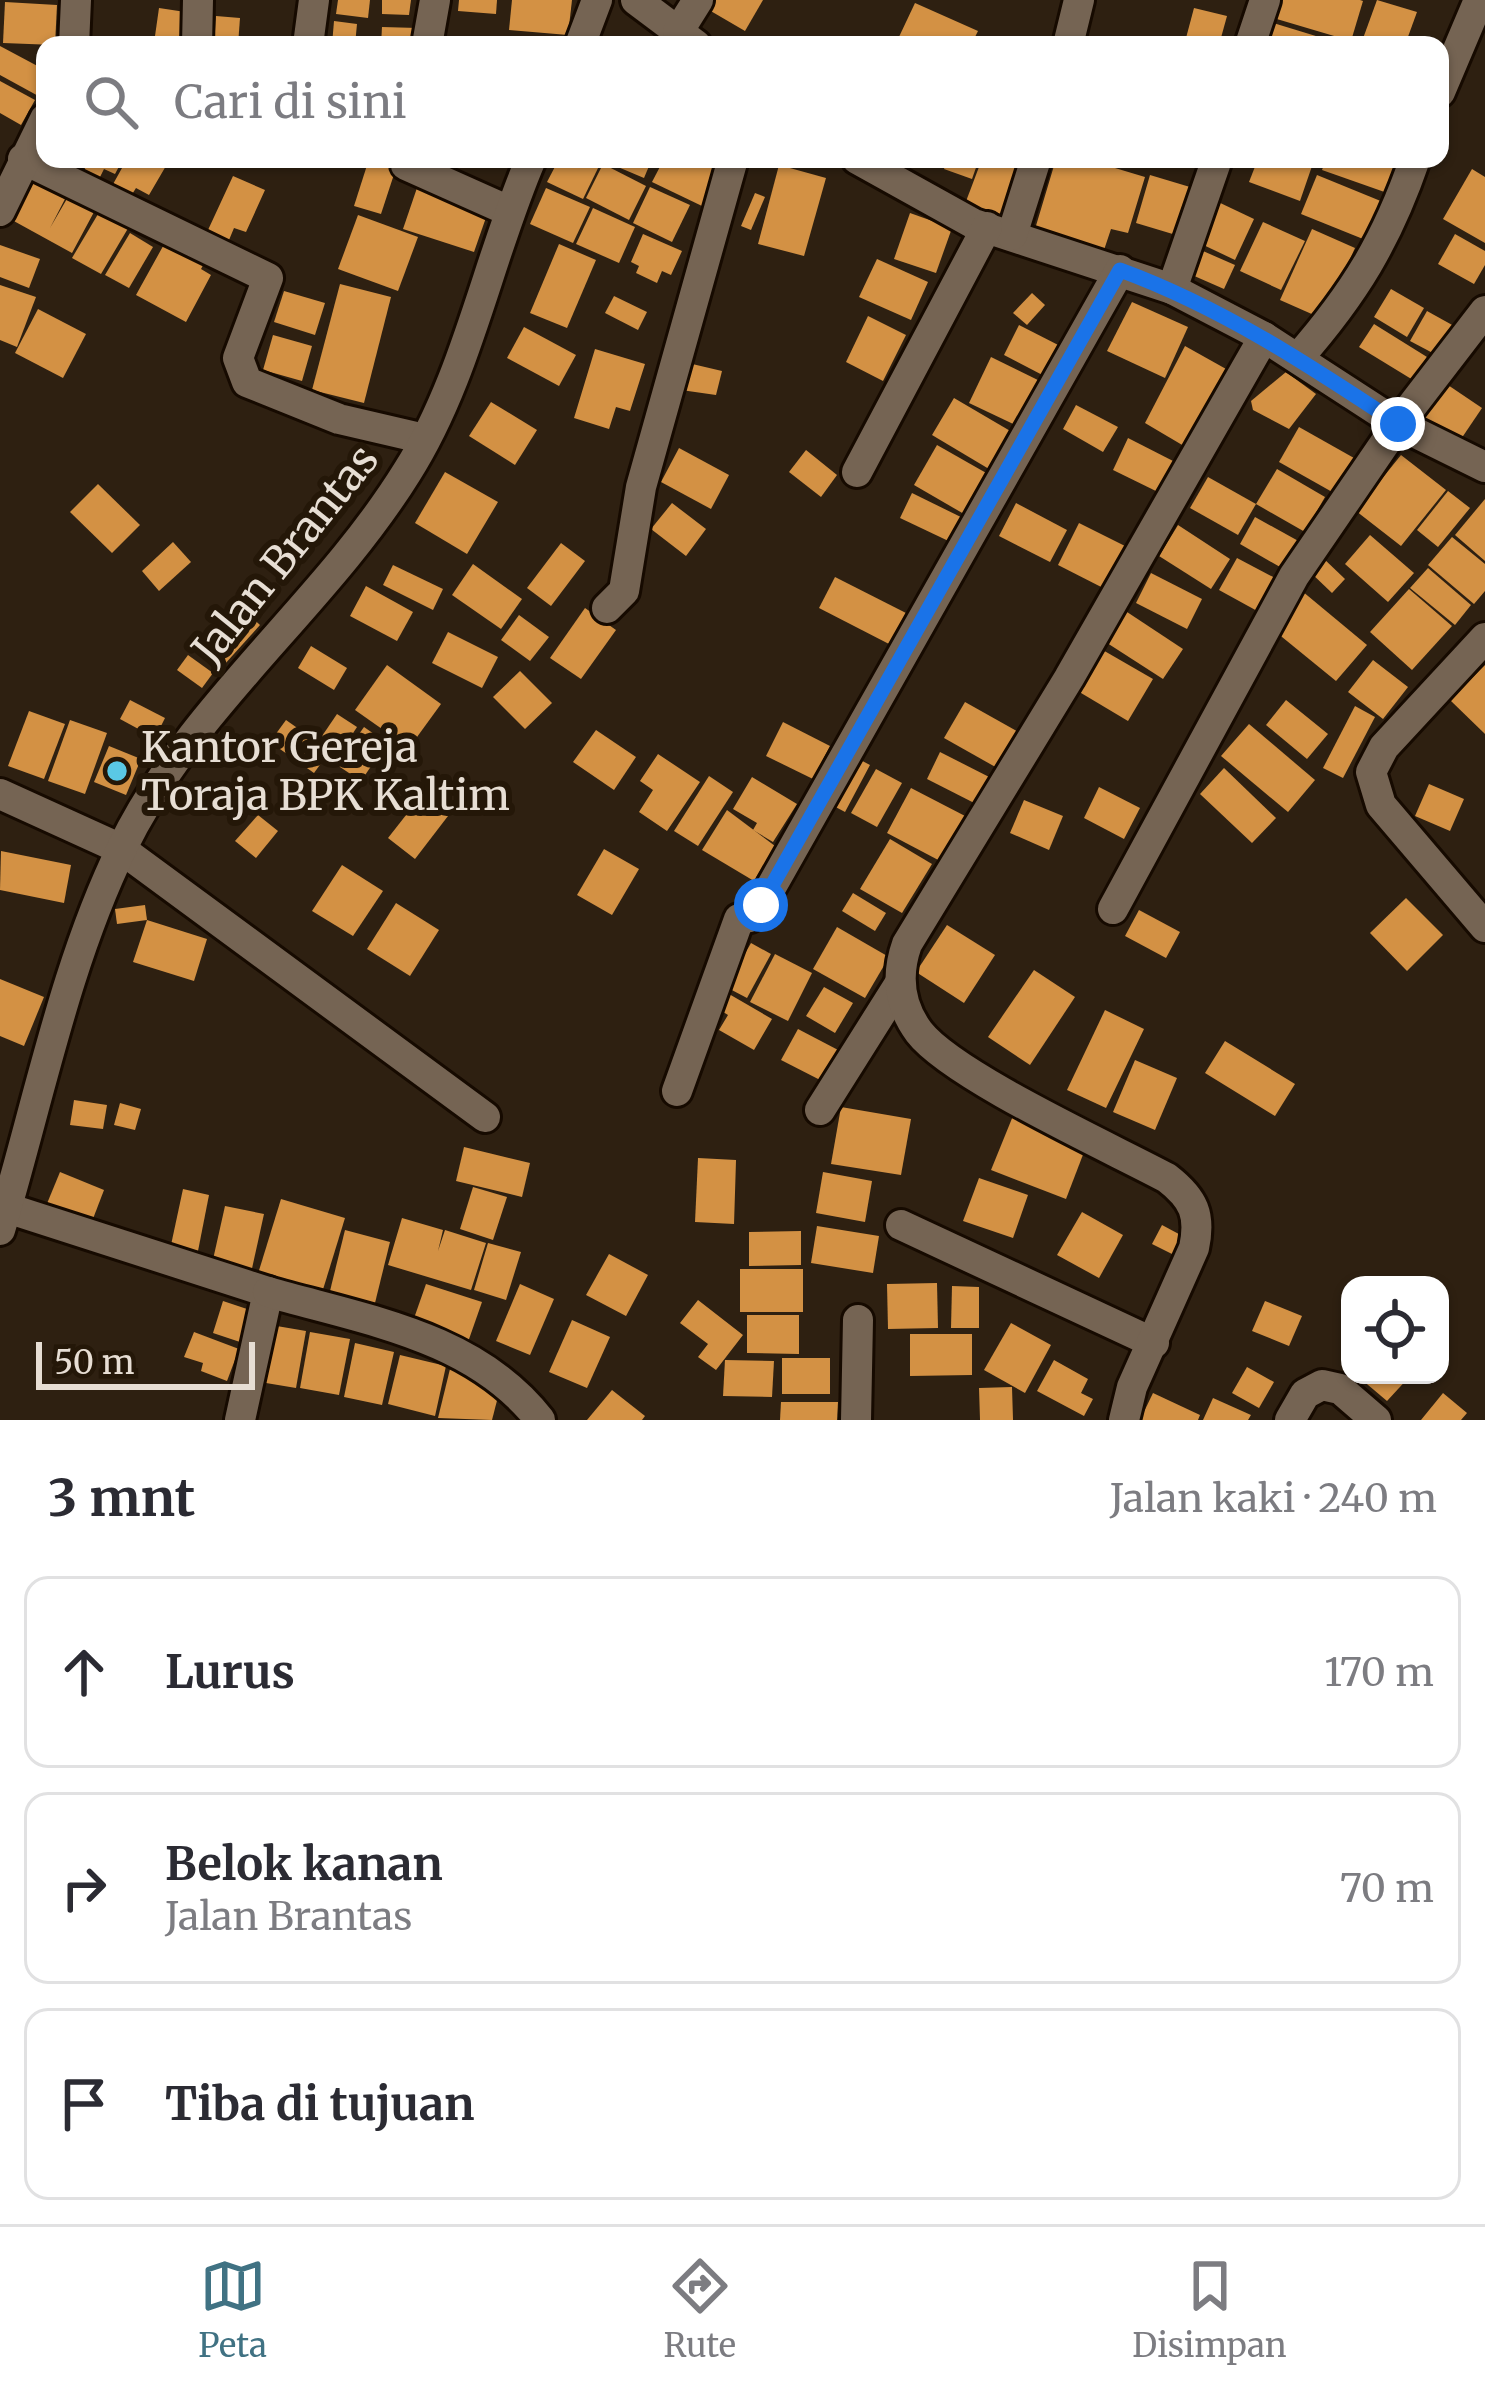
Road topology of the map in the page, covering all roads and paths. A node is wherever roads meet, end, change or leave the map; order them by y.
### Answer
1 (76, 0) edge
2 (198, 0) edge
3 (314, 0) edge
4 (435, 0) edge
5 (597, 0) edge
6 (636, 0) edge
7 (698, 0) edge
8 (1079, 0) edge
9 (1265, 0) edge
10 (1479, 0) edge
11 (74, 36) edge
12 (196, 36) edge
13 (309, 36) edge
14 (429, 36) edge
15 (583, 36) edge
16 (683, 36) edge
17 (688, 36) edge
18 (1070, 36) edge
19 (1253, 36) edge
20 (1449, 71) edge
21 (36, 135) edge
22 (23, 159) junction
23 (36, 165) edge
24 (42, 168) edge
25 (413, 168) edge
26 (527, 168) edge
27 (731, 168) edge
28 (875, 168) edge
29 (1031, 168) edge
30 (1214, 168) edge
31 (1412, 168) edge
32 (0, 212) edge
33 (508, 212) junction
34 (999, 231) junction
35 (1120, 270) junction
36 (1172, 289) junction
37 (1485, 311) edge
38 (1264, 337) junction
39 (1298, 358) junction
40 (1398, 424) junction
41 (425, 439) junction
42 (1485, 467) edge
43 (857, 472) dead end
44 (607, 608) dead end
45 (1485, 638) edge
46 (0, 794) edge
47 (122, 849) junction
48 (1113, 909) dead end
49 (1485, 927) edge
50 (900, 983) junction
51 (677, 1091) dead end
52 (820, 1110) dead end
53 (484, 1117) dead end
54 (3, 1219) edge
55 (901, 1225) dead end
56 (268, 1292) junction
57 (859, 1320) dead end
58 (1154, 1343) junction
59 (240, 1420) edge
60 (540, 1420) edge
61 (856, 1420) edge
62 (1124, 1420) edge
63 (1290, 1420) edge
64 (1376, 1420) edge

1 - 11 street
2 - 12 street
3 - 13 street
4 - 14 street
5 - 15 street
6 - 16 street
7 - 17 street
8 - 18 street
9 - 19 street
10 - 20 street
21 - 22 street
22 - 23 street
22 - 32 street
24 - 41 street
25 - 33 street
26 - 33 street, Jalan Brantas
27 - 44 street
28 - 34 street
29 - 34 street
30 - 36 street
31 - 39 street
33 - 41 street, Jalan Brantas
34 - 35 street
34 - 43 street
35 - 36 street
35 - 51 street
36 - 38 street
37 - 40 street
38 - 39 street
38 - 50 street
39 - 40 street
40 - 42 street
40 - 48 street
41 - 47 street, Jalan Brantas
45 - 49 street
46 - 47 street
47 - 53 street
47 - 54 street, Jalan Brantas
50 - 52 street
50 - 58 street
54 - 56 street
55 - 58 street
56 - 59 street
56 - 60 street
57 - 61 street
58 - 62 street
63 - 64 street

